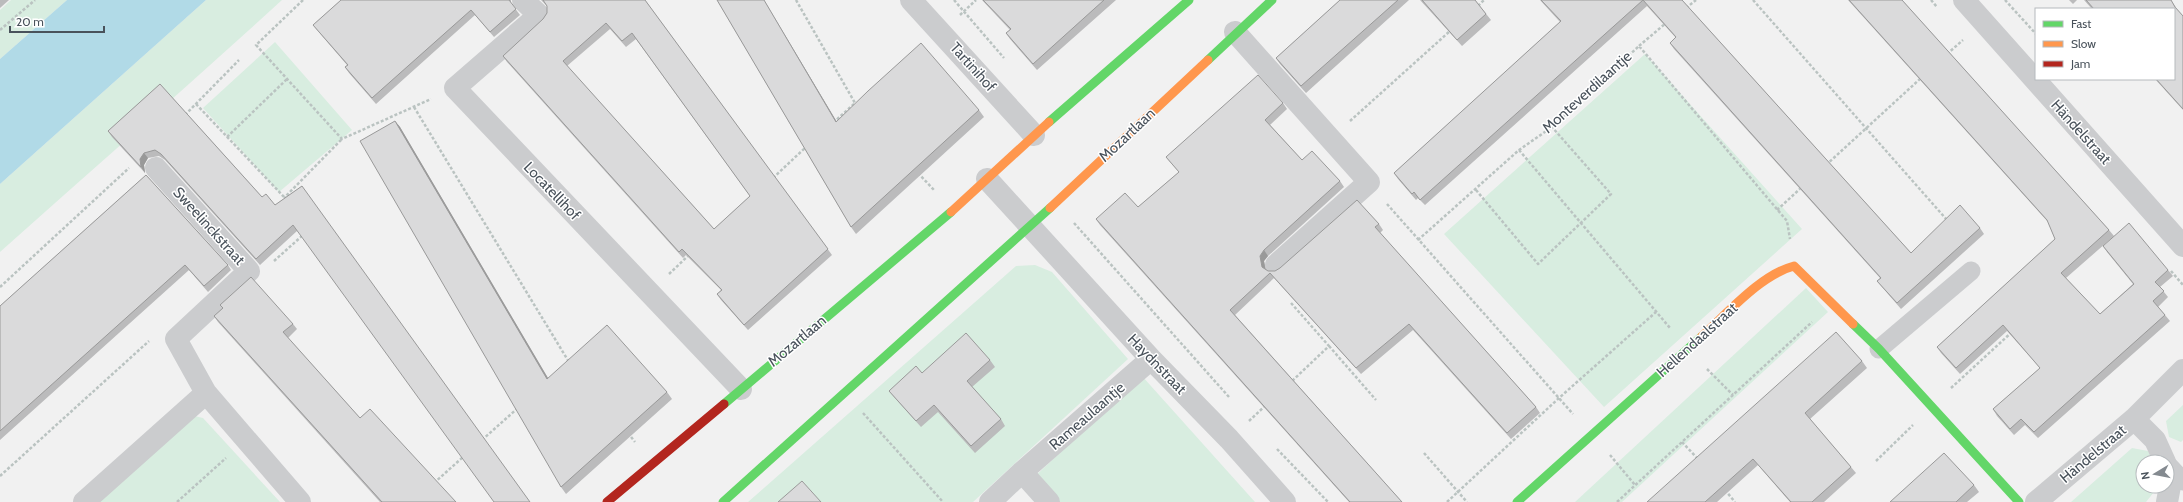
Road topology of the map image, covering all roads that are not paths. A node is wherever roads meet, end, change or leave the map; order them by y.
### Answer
1 (523, 0) edge
2 (911, 0) edge
3 (1189, 0) edge
4 (1272, 0) edge
5 (1964, 0) edge
6 (1235, 32) junction
7 (1034, 135) junction
8 (156, 168) dead end
9 (987, 179) junction
10 (1030, 227) junction
11 (2183, 246) edge
12 (1276, 265) dead end
13 (1972, 271) dead end
14 (1879, 349) junction
15 (1151, 359) junction
16 (2183, 370) edge
17 (741, 389) junction
18 (206, 393) junction
19 (2134, 419) junction
20 (2162, 454) edge
21 (1022, 472) junction
22 (2175, 473) edge
23 (2183, 481) edge
24 (84, 502) edge
25 (300, 502) edge
26 (607, 502) edge
27 (723, 502) edge
28 (990, 502) edge
29 (1049, 502) edge
30 (1285, 502) edge
31 (1517, 502) edge
32 (2019, 502) edge
33 (2036, 502) edge

1 - 17 street, Locatellihof
2 - 7 street, Tartinihof
3 - 7 street, Mozartlaan
4 - 6 street, Mozartlaan
5 - 11 street, Händelstraat
6 - 10 street, Mozartlaan
6 - 12 street
7 - 9 street, Mozartlaan
8 - 18 street, Sweelinckstraat
9 - 10 street
9 - 17 street, Mozartlaan
10 - 15 street, Haydnstraat
10 - 27 street, Mozartlaan
13 - 14 lane
14 - 31 street, Hellendaalstraat
14 - 32 street
15 - 21 street, Rameaulaantje
15 - 30 street, Haydnstraat
16 - 19 street, Händelstraat
17 - 26 street, Mozartlaan
18 - 24 street
18 - 25 street
19 - 20 street
19 - 33 street, Händelstraat
21 - 28 street, Rameaulaantje
21 - 29 street
22 - 23 lane

